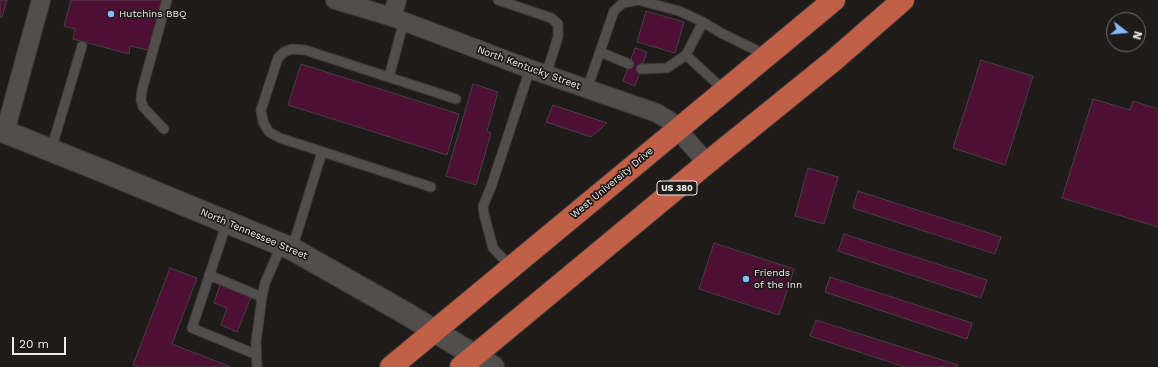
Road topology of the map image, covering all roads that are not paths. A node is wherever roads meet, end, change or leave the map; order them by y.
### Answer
1 (42, 0) edge
2 (167, 0) edge
3 (335, 0) edge
4 (397, 0) edge
5 (498, 0) edge
6 (903, 0) edge
7 (827, 2) edge
8 (398, 19) junction
9 (703, 22) junction
10 (82, 46) dead end
11 (600, 52) junction
12 (686, 55) junction
13 (768, 56) junction
14 (629, 64) dead end
15 (641, 69) dead end
16 (538, 72) junction
17 (388, 77) junction
18 (587, 89) junction
19 (725, 91) junction
20 (456, 99) dead end
21 (164, 128) dead end
22 (678, 129) junction
23 (2, 131) edge
24 (51, 150) junction
25 (322, 152) junction
26 (707, 163) junction
27 (431, 187) dead end
28 (227, 222) junction
29 (287, 246) junction
30 (512, 267) junction
31 (209, 275) junction
32 (262, 297) junction
33 (435, 331) junction
34 (255, 354) junction
35 (477, 363) edge
36 (257, 367) edge
37 (391, 367) edge

1 - 23 street
2 - 21 lane
3 - 8 street, North Kentucky Street
4 - 8 street
5 - 16 lane
6 - 26 highway, US 380
7 - 13 highway, West University Drive
8 - 16 street, North Kentucky Street
8 - 17 lane
9 - 11 lane
9 - 12 lane
9 - 13 lane
10 - 24 lane
11 - 14 lane
11 - 18 lane
12 - 15 lane
12 - 19 lane
13 - 19 highway, West University Drive
16 - 18 street, North Kentucky Street
16 - 30 lane
17 - 20 lane
17 - 25 lane
18 - 22 street, North Kentucky Street
19 - 22 highway, West University Drive
22 - 26 street, North Kentucky Street
22 - 30 highway, West University Drive
23 - 24 street, North Tennessee Street
24 - 28 street, North Tennessee Street
25 - 27 lane
25 - 29 lane
26 - 35 highway, US 380
28 - 29 street, North Tennessee Street
28 - 31 lane
29 - 32 lane
29 - 33 street, North Tennessee Street
30 - 33 highway, West University Drive
31 - 32 lane
31 - 34 lane
32 - 34 lane
33 - 35 street, North Tennessee Street
33 - 37 highway, West University Drive
34 - 36 lane

